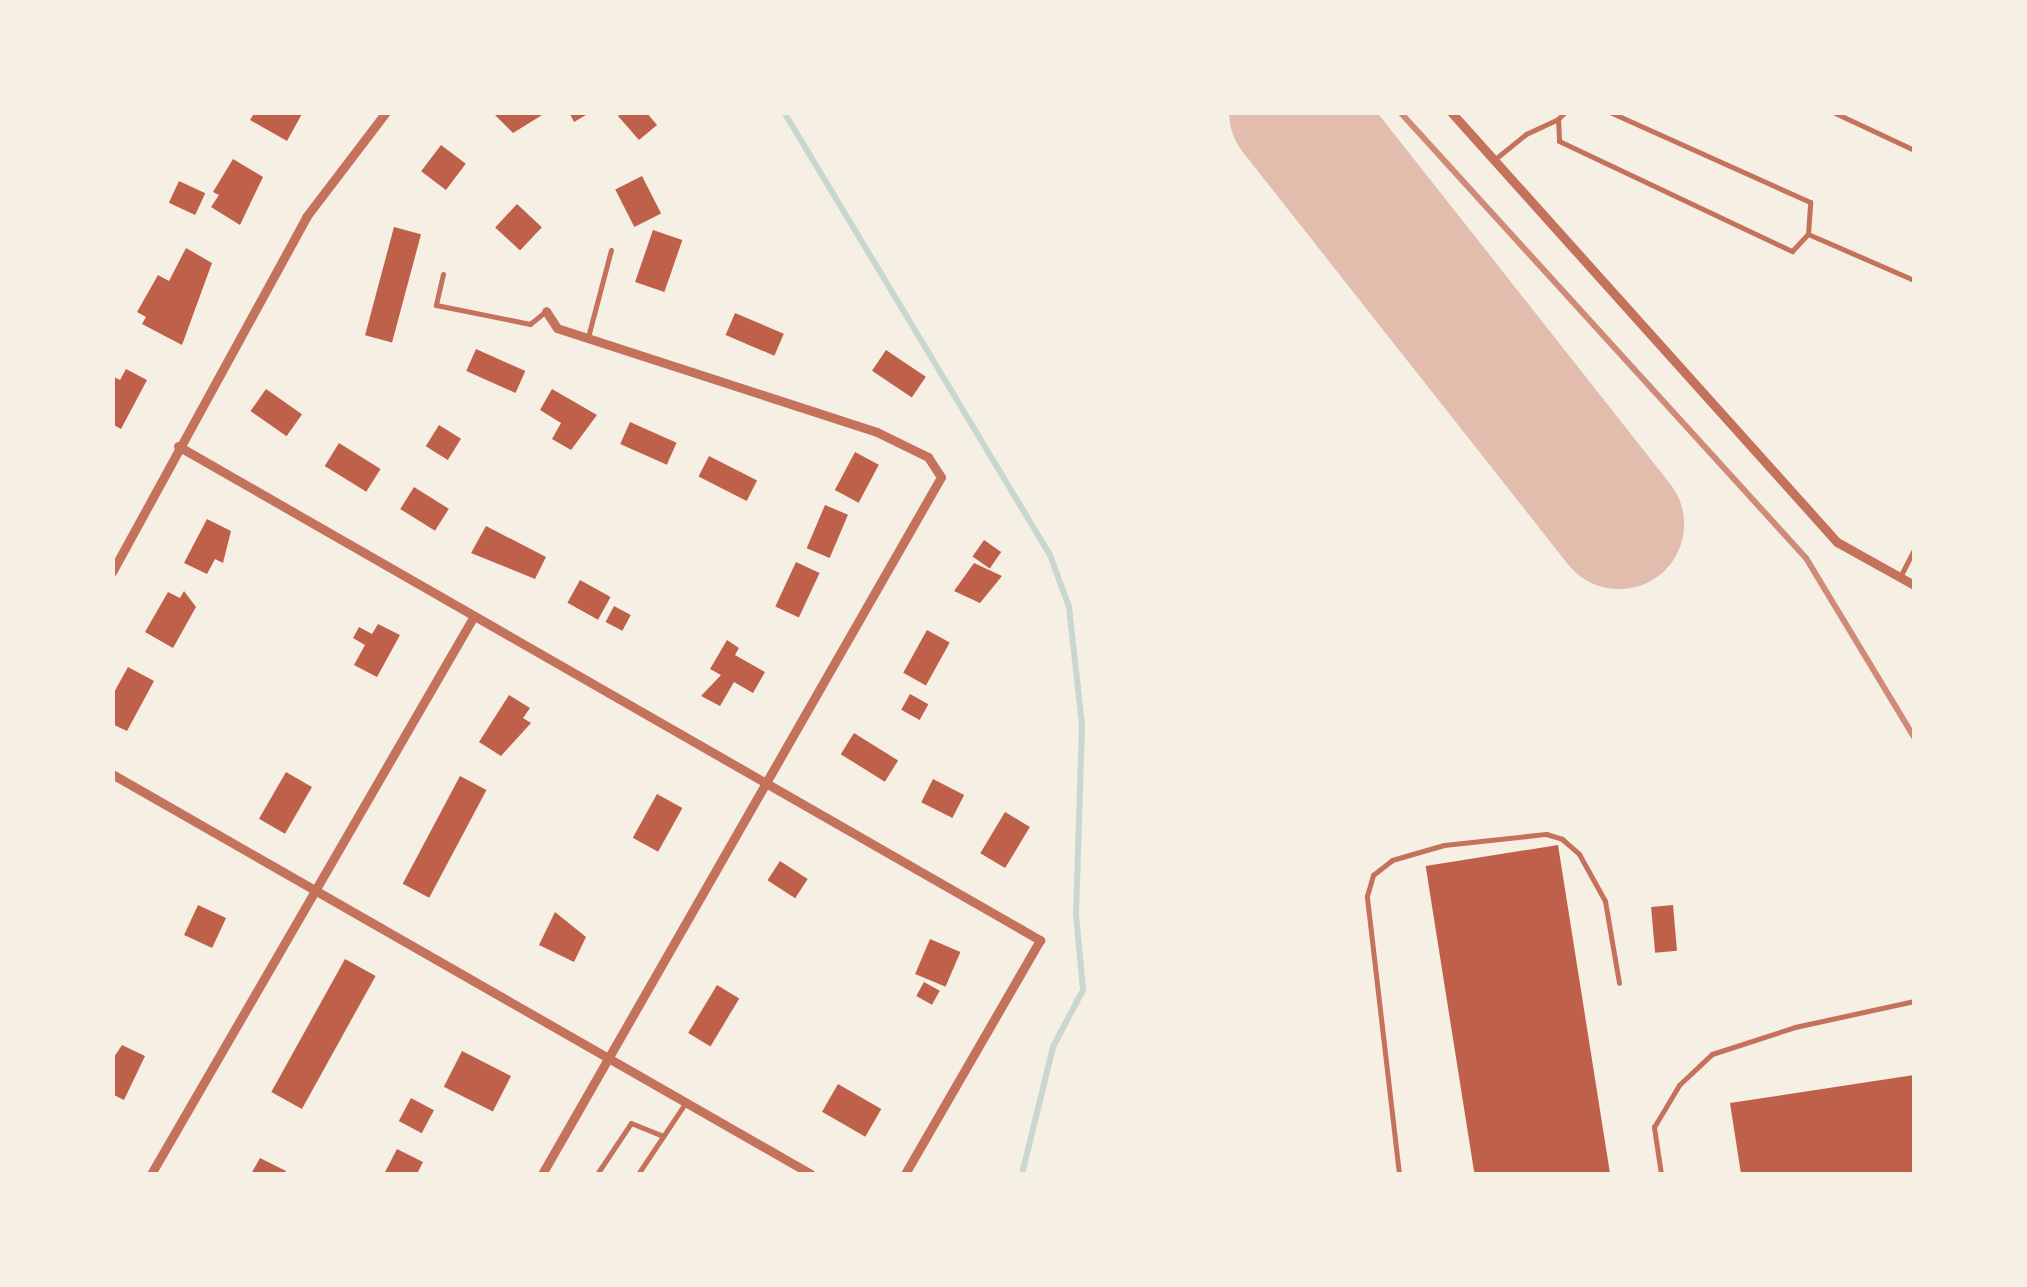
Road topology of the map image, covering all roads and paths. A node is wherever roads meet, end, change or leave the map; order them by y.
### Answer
1 (386, 112) edge
2 (1451, 112) edge
3 (1565, 112) edge
4 (1610, 112) edge
5 (1833, 112) edge
6 (1558, 119) junction
7 (1914, 150) edge
8 (1494, 160) junction
9 (1808, 234) junction
10 (611, 250) dead end
11 (443, 274) dead end
12 (1914, 280) edge
13 (546, 311) joint
14 (588, 337) junction
15 (178, 446) junction
16 (1914, 550) edge
17 (112, 572) edge
18 (1900, 577) junction
19 (1914, 585) edge
20 (474, 616) junction
21 (112, 774) edge
22 (766, 784) junction
23 (316, 890) junction
24 (1620, 984) dead end
25 (1914, 1001) edge
26 (609, 1058) junction
27 (686, 1102) junction
28 (664, 1136) junction
29 (152, 1174) edge
30 (542, 1174) edge
31 (598, 1174) edge
32 (638, 1174) edge
33 (811, 1174) edge
34 (905, 1174) edge
35 (1399, 1174) edge
36 (1660, 1174) edge

1 - 15 street
2 - 8 street
3 - 6 lane
4 - 9 lane
5 - 7 lane
6 - 8 lane
6 - 9 lane
8 - 18 street
9 - 12 lane
10 - 14 lane
11 - 13 lane
13 - 14 street
14 - 22 street
15 - 17 street
15 - 20 street
16 - 18 lane
18 - 19 street
20 - 22 street
20 - 23 street
21 - 23 street
22 - 26 street
22 - 34 street
23 - 26 street
23 - 29 street
24 - 35 lane
25 - 36 lane
26 - 27 street
26 - 30 street
27 - 28 lane
27 - 33 street
28 - 31 lane
28 - 32 lane

